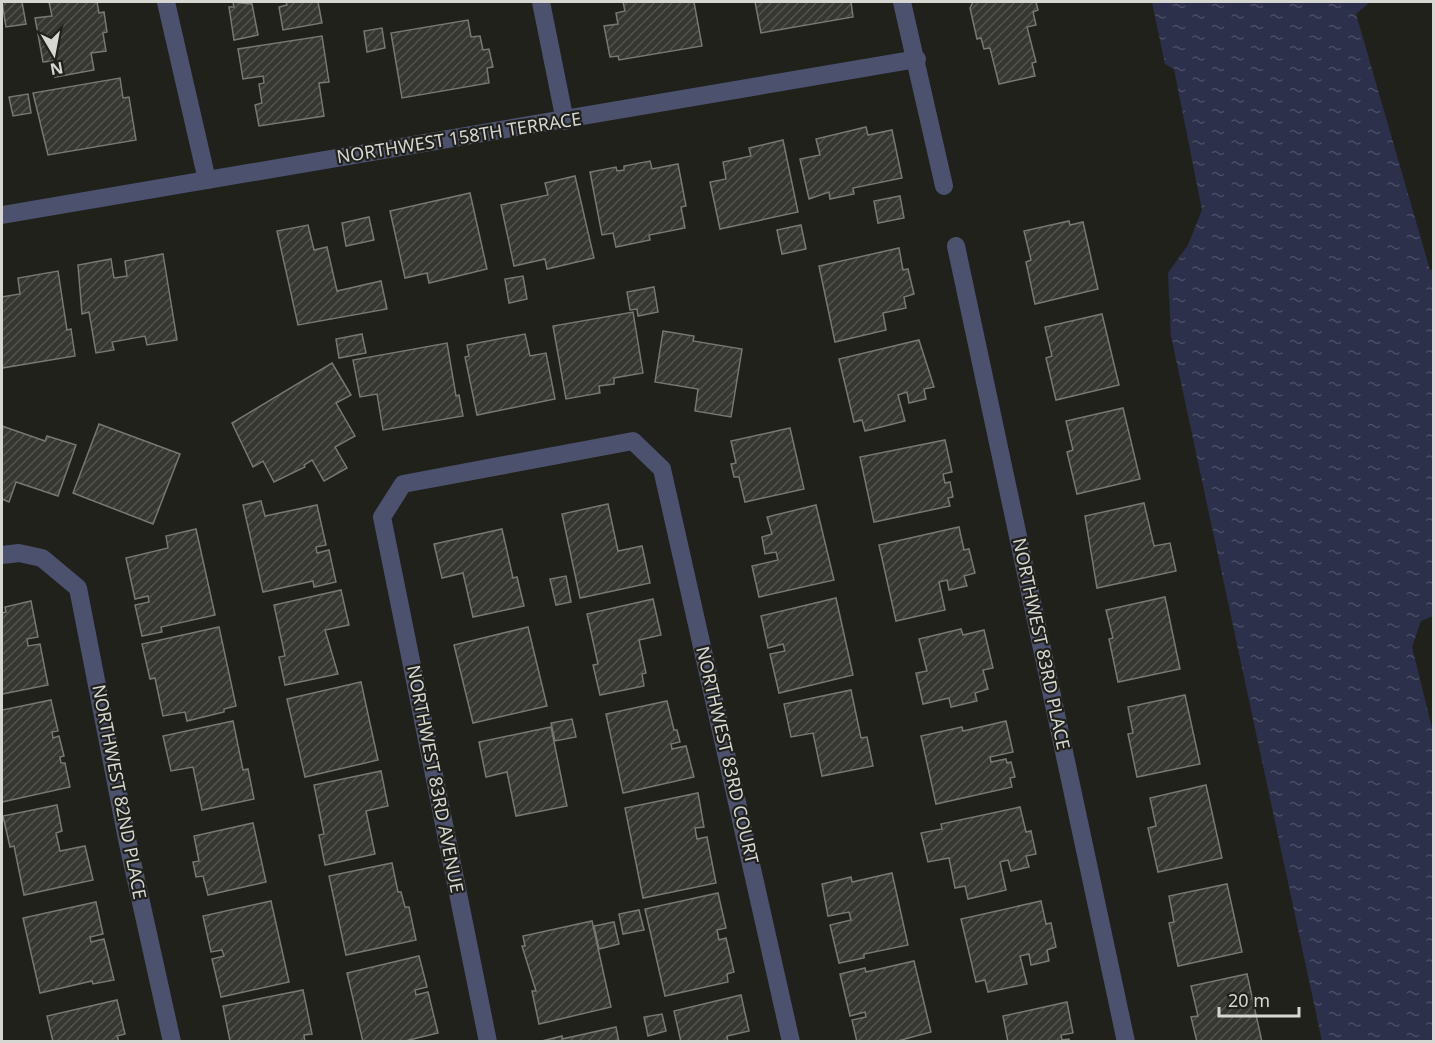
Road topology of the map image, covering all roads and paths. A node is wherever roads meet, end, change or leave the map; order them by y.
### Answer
1 (166, 2) edge
2 (541, 2) edge
3 (902, 2) edge
4 (916, 59) junction
5 (565, 121) junction
6 (207, 180) junction
7 (944, 186) dead end
8 (2, 215) edge
9 (956, 246) dead end
10 (382, 517) joint
11 (2, 555) edge
12 (172, 1041) edge
13 (488, 1041) edge
14 (791, 1041) edge
15 (1126, 1041) edge

1 - 6 street
2 - 5 street
3 - 4 street
4 - 5 street, NORTHWEST 158TH TERRACE
4 - 7 street
5 - 6 street, NORTHWEST 158TH TERRACE
6 - 8 street, NORTHWEST 158TH TERRACE
9 - 15 street, NORTHWEST 83RD PLACE
10 - 13 street, NORTHWEST 83RD AVENUE
10 - 14 street, NORTHWEST 83RD COURT
11 - 12 street, NORTHWEST 82ND PLACE

